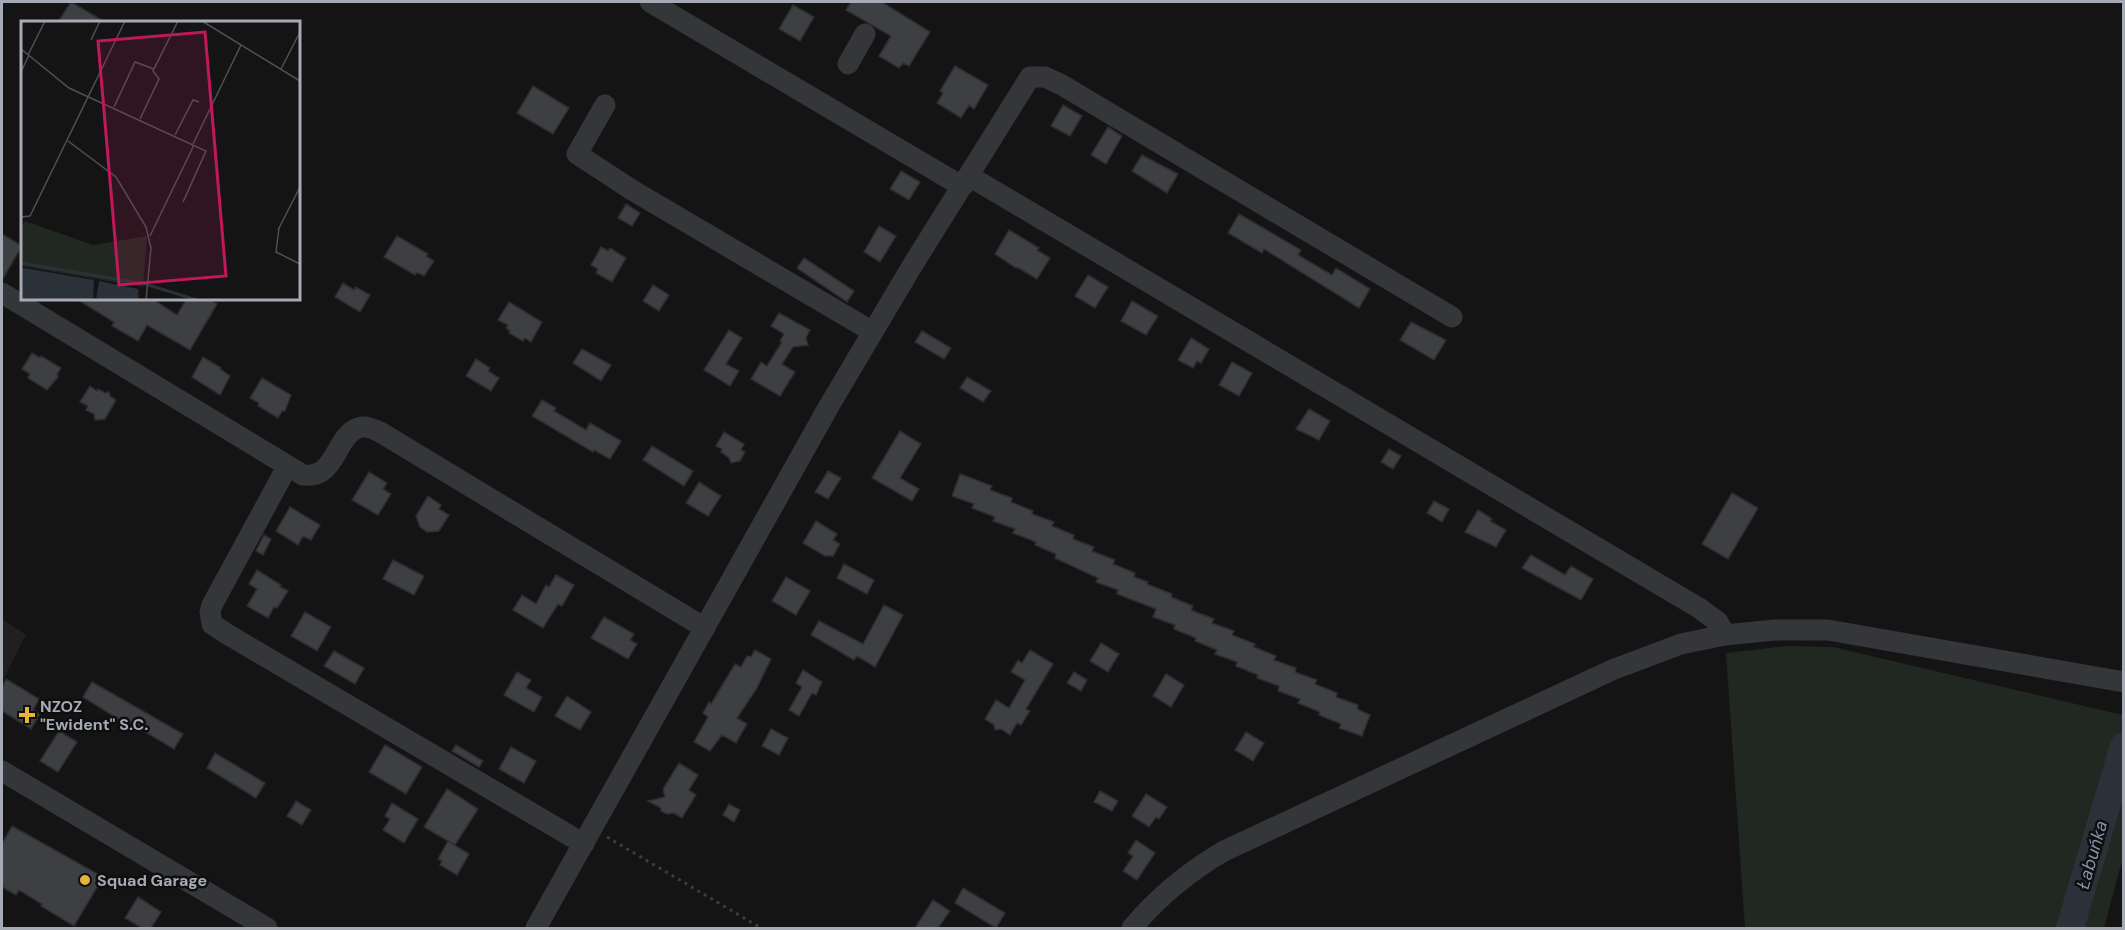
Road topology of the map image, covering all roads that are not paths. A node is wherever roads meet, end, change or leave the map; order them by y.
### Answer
1 (650, 2) edge
2 (865, 34) dead end
3 (848, 64) dead end
4 (605, 105) dead end
5 (966, 181) junction
6 (2, 293) edge
7 (1452, 316) dead end
8 (873, 332) junction
9 (287, 467) junction
10 (705, 628) junction
11 (1725, 635) junction
12 (2120, 681) edge
13 (2, 771) edge
14 (588, 836) junction
15 (267, 928) edge
16 (536, 928) edge
17 (1132, 928) edge

1 - 5 street
2 - 3 street
4 - 8 street
5 - 7 street
5 - 8 street
5 - 11 street
6 - 9 street
8 - 10 street
9 - 10 street
9 - 14 street
10 - 14 street
11 - 12 street
11 - 17 street
13 - 15 street
14 - 16 street

